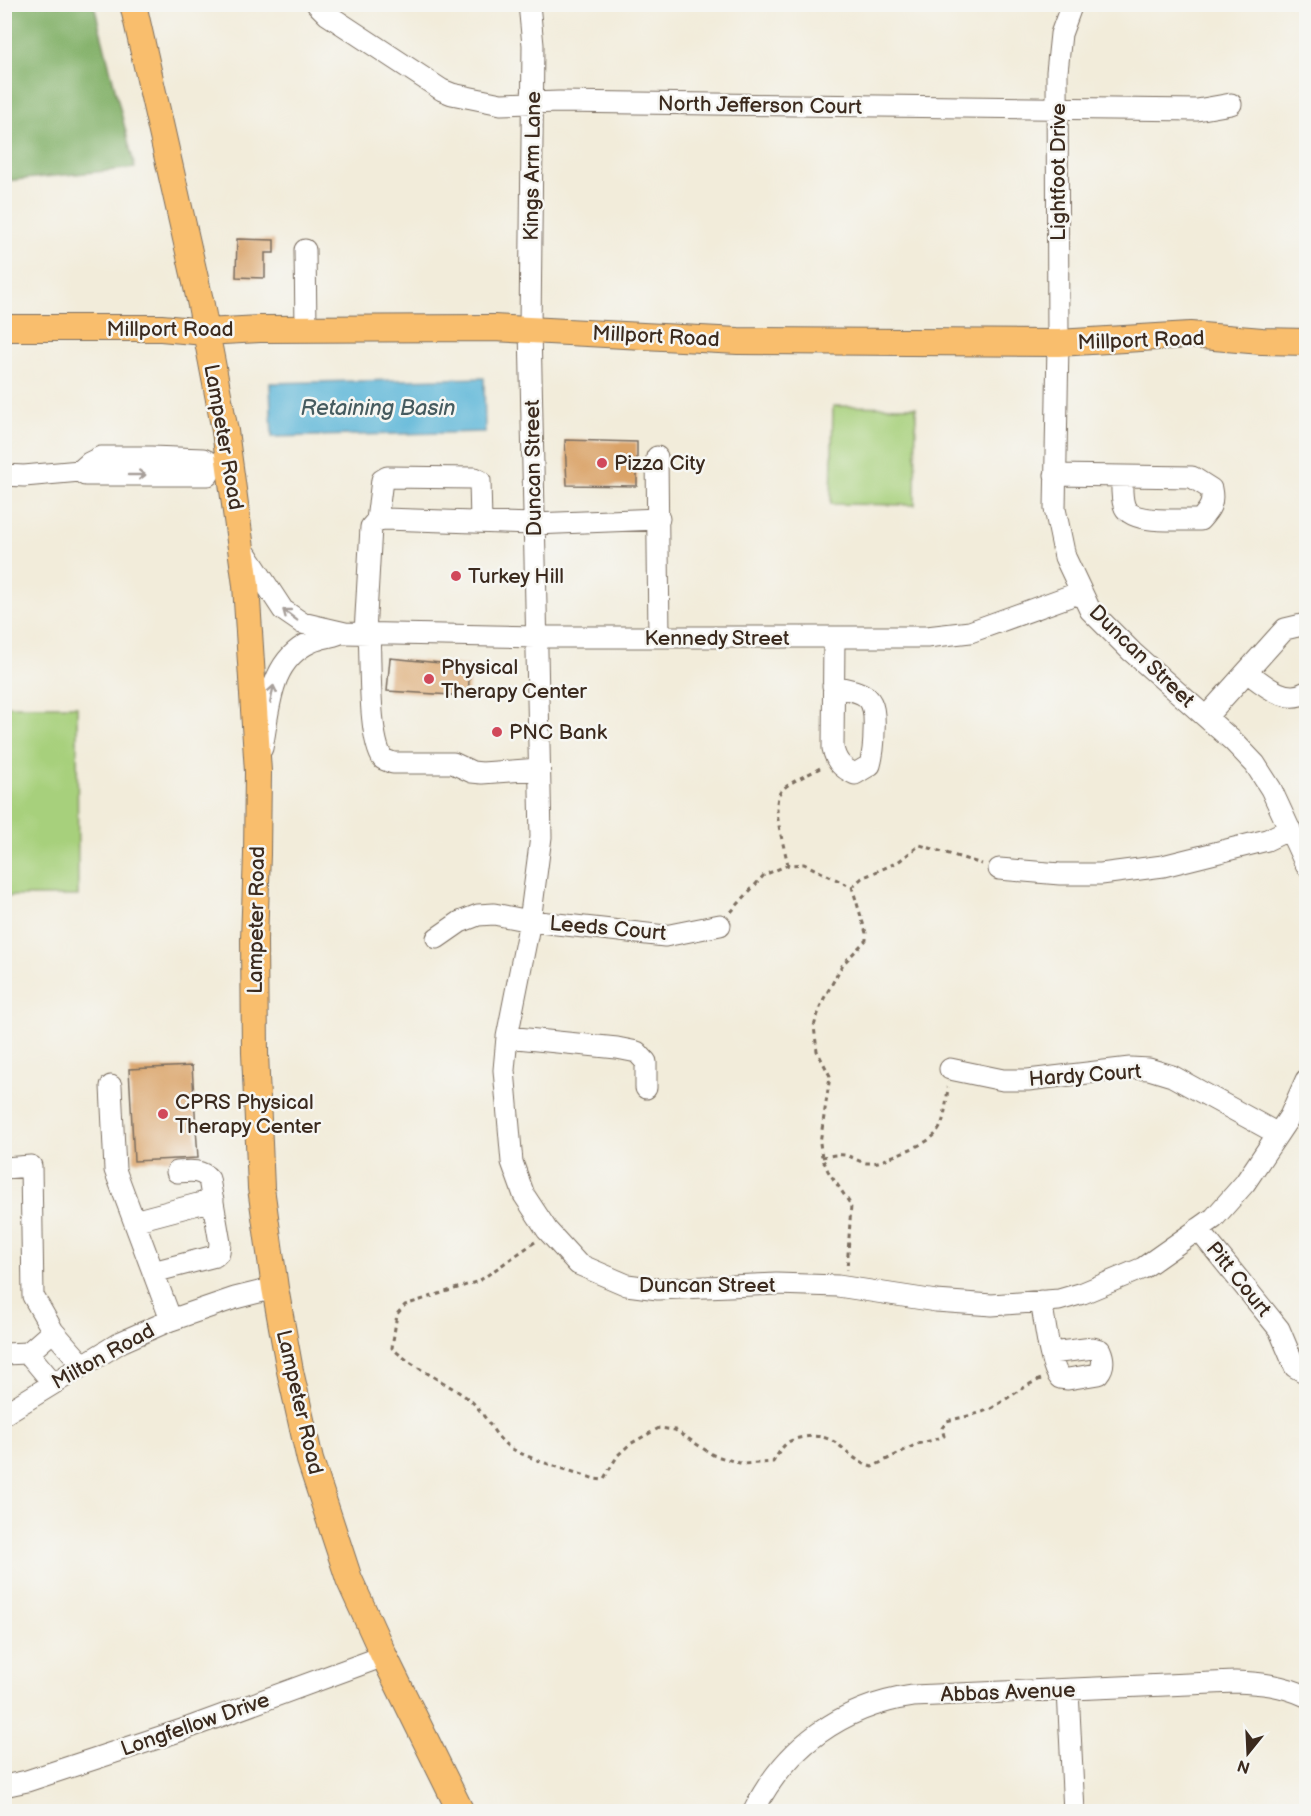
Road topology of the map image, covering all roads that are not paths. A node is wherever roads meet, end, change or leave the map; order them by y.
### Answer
1 (133, 4) edge
2 (317, 4) edge
3 (529, 4) edge
4 (1072, 4) edge
5 (532, 103) junction
6 (1231, 104) dead end
7 (1058, 108) junction
8 (305, 250) dead end
9 (4, 328) edge
10 (306, 328) junction
11 (530, 328) junction
12 (206, 332) junction
13 (1306, 342) edge
14 (1058, 343) junction
15 (657, 457) dead end
16 (222, 463) junction
17 (4, 475) edge
18 (1055, 475) junction
19 (1122, 476) dead end
20 (659, 519) junction
21 (377, 520) junction
22 (482, 522) junction
23 (534, 524) junction
24 (242, 546) junction
25 (1081, 592) junction
26 (1306, 624) edge
27 (360, 633) junction
28 (536, 637) junction
29 (659, 637) junction
30 (834, 638) junction
31 (1247, 672) junction
32 (833, 686) junction
33 (1306, 692) edge
34 (1206, 717) junction
35 (539, 769) junction
36 (258, 772) junction
37 (1290, 829) junction
38 (1306, 865) edge
39 (999, 869) road end
40 (530, 921) junction
41 (720, 925) road end
42 (437, 938) dead end
43 (507, 1037) junction
44 (950, 1069) road end
45 (1306, 1080) edge
46 (111, 1086) dead end
47 (646, 1088) dead end
48 (1278, 1134) junction
49 (4, 1168) edge
50 (177, 1172) dead end
51 (213, 1200) junction
52 (134, 1221) junction
53 (1198, 1229) junction
54 (153, 1272) junction
55 (274, 1288) junction
56 (1041, 1301) junction
57 (171, 1320) junction
58 (53, 1330) junction
59 (28, 1353) junction
60 (4, 1354) edge
61 (1053, 1363) road end
62 (83, 1365) junction
63 (1306, 1373) edge
64 (53, 1383) junction
65 (4, 1414) edge
66 (384, 1656) junction
67 (1068, 1690) junction
68 (1306, 1696) edge
69 (4, 1786) edge
70 (461, 1812) edge
71 (753, 1812) edge
72 (1074, 1812) edge

1 - 12 main road, Lampeter Road
2 - 5 street, North Jefferson Court
3 - 5 street, Kings Arm Lane
4 - 7 street, Lightfoot Drive
5 - 7 street, North Jefferson Court
5 - 11 street, Kings Arm Lane
6 - 7 street, North Jefferson Court
7 - 14 street, Lightfoot Drive
8 - 10 street
9 - 12 main road, Millport Road
10 - 11 main road, Millport Road
10 - 12 main road, Millport Road
11 - 14 main road, Millport Road
11 - 23 street, Duncan Street
12 - 16 main road, Lampeter Road
13 - 14 main road, Millport Road
14 - 18 street, Duncan Street
15 - 20 street
16 - 17 street
16 - 24 main road, Lampeter Road
18 - 19 street
18 - 25 street, Duncan Street
20 - 23 street
20 - 29 street
21 - 22 street
21 - 22 street
21 - 27 street
22 - 23 street
23 - 28 street, Duncan Street
27 -> 24 street, Kennedy Street
24 - 36 main road, Lampeter Road
25 - 30 street, Kennedy Street
25 - 34 street, Duncan Street
26 - 31 street
27 - 28 street, Kennedy Street
27 - 35 street
36 -> 27 street, Kennedy Street
28 - 29 street, Kennedy Street
28 - 35 street, Duncan Street
29 - 30 street, Kennedy Street
30 - 32 street
31 - 33 street
31 - 34 street
32 - 32 street
34 - 37 street, Duncan Street
35 - 40 street, Duncan Street
36 - 55 main road, Lampeter Road
37 - 38 street, Duncan Street
37 - 39 street
40 - 41 street, Leeds Court
40 - 42 street, Leeds Court
40 - 43 street, Duncan Street
43 - 47 street
43 - 56 street, Duncan Street
44 - 48 street, Hardy Court
45 - 48 street, Duncan Street
46 - 52 street
48 - 53 street, Duncan Street
49 - 58 street
50 - 51 street
51 - 52 street
51 - 54 street
52 - 54 street
53 - 56 street, Duncan Street
53 - 63 street, Pitt Court
54 - 57 street
55 - 57 street, Milton Road
55 - 66 main road, Lampeter Road
56 - 61 street
57 - 62 street, Milton Road
58 - 59 street
58 - 62 street
59 - 60 street
59 - 64 street
62 - 64 street, Milton Road
64 - 65 street, Milton Road
66 - 69 street, Longfellow Drive
66 - 70 main road, Lampeter Road
67 - 68 street, Abbas Avenue
67 - 71 street, Abbas Avenue
67 - 72 street

